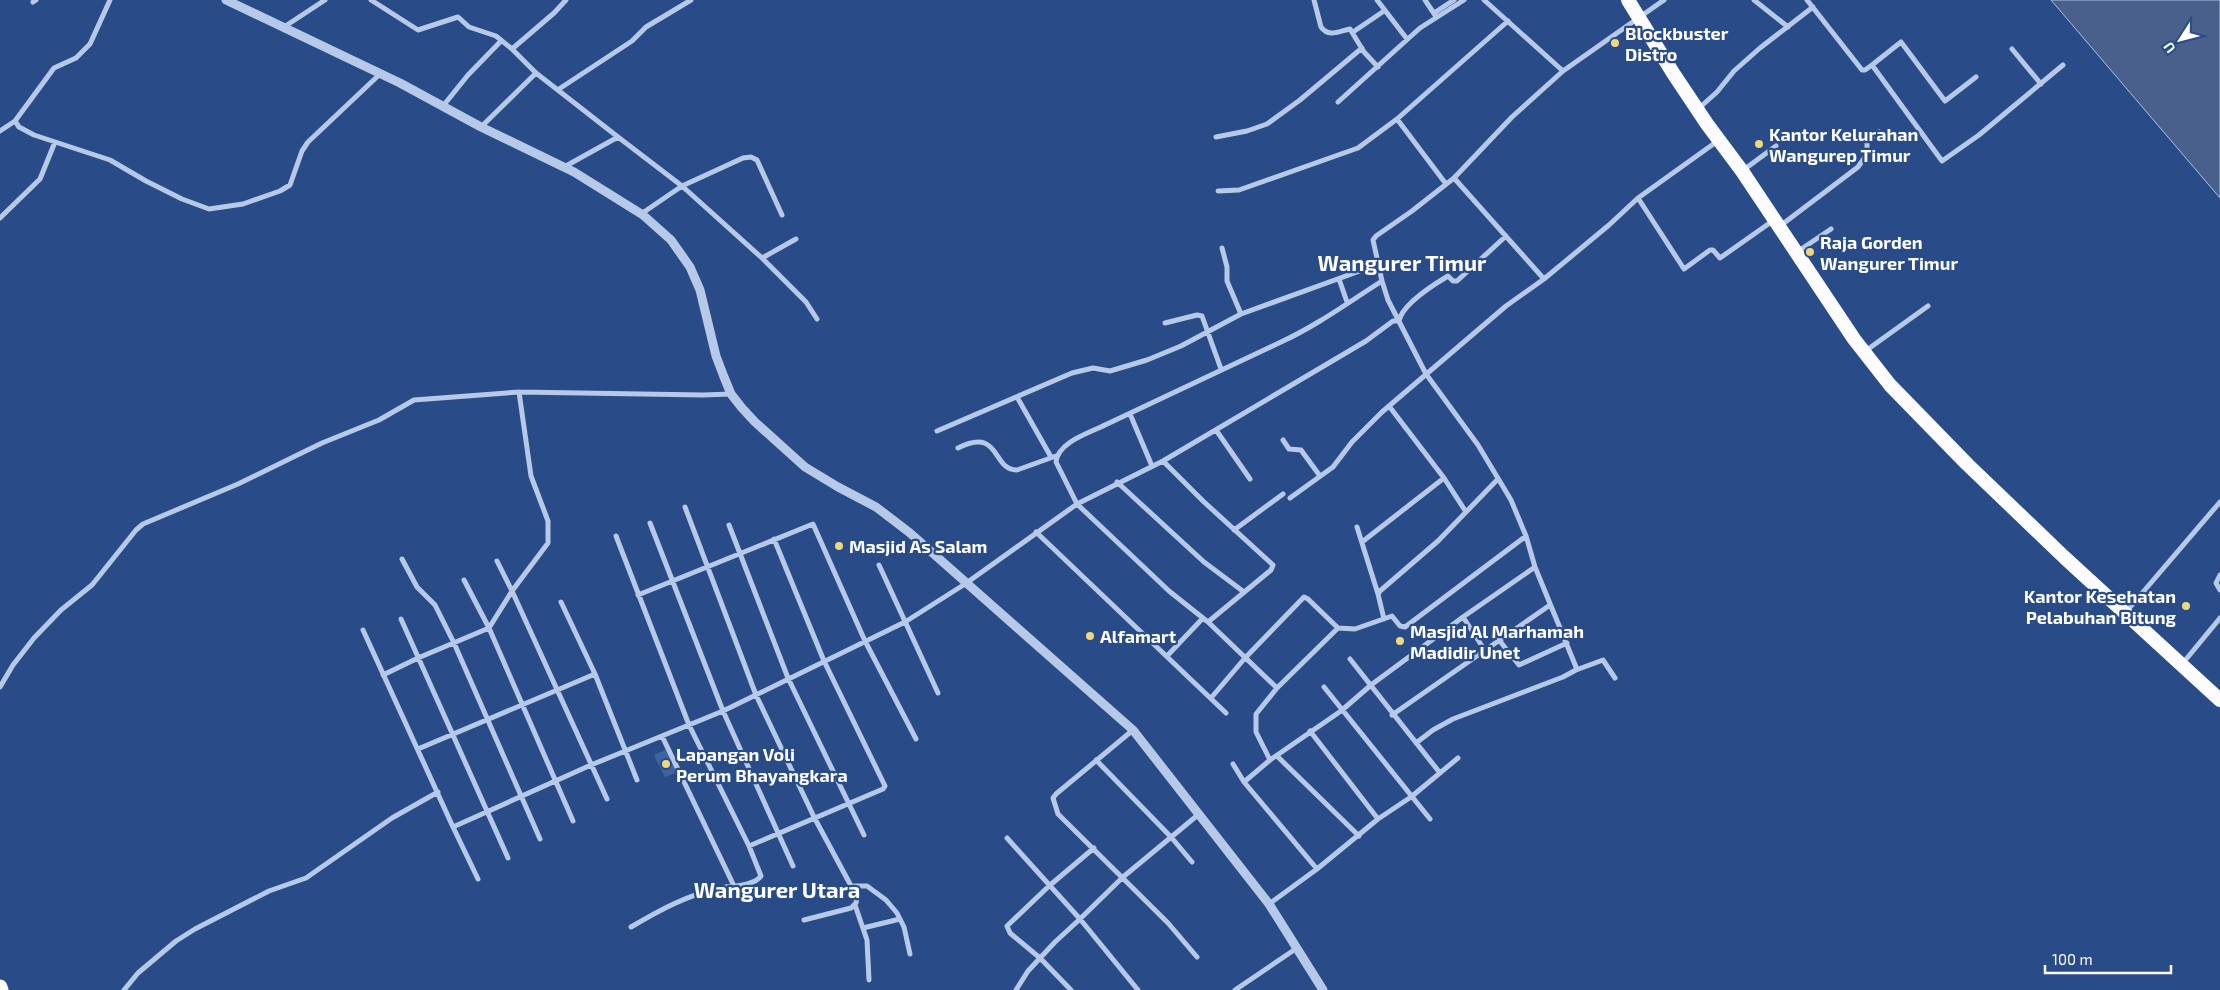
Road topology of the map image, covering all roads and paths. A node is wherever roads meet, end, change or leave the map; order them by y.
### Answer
1 (110, 0) edge
2 (226, 0) edge
3 (325, 0) edge
4 (372, 0) edge
5 (566, 0) edge
6 (691, 0) edge
7 (1314, 0) edge
8 (1377, 0) edge
9 (1425, 0) edge
10 (1454, 0) edge
11 (1464, 0) edge
12 (1484, 0) edge
13 (1628, 0) edge
14 (1664, 0) edge
15 (1754, 0) edge
16 (1807, 0) edge
17 (1813, 7) junction
18 (1384, 11) junction
19 (1436, 15) junction
20 (1639, 19) junction
21 (1508, 21) junction
22 (284, 27) junction
23 (1788, 27) junction
24 (1353, 32) junction
25 (1407, 39) junction
26 (501, 41) junction
27 (1362, 48) junction
28 (512, 49) junction
29 (2012, 49) dead end
30 (1872, 65) junction
31 (2063, 65) dead end
32 (1378, 67) junction
33 (1564, 71) junction
34 (536, 73) junction
35 (380, 74) junction
36 (1976, 77) dead end
37 (2041, 84) junction
38 (558, 90) junction
39 (1338, 102) dead end
40 (443, 106) junction
41 (1698, 109) junction
42 (1397, 119) junction
43 (15, 121) junction
44 (481, 127) junction
45 (0, 131) edge
46 (1879, 132) dead end
47 (618, 137) junction
48 (1216, 137) dead end
49 (1719, 140) junction
50 (56, 142) junction
51 (1776, 146) dead end
52 (563, 168) junction
53 (1742, 171) junction
54 (1454, 178) junction
55 (1446, 184) junction
56 (682, 186) junction
57 (1218, 191) dead end
58 (1638, 198) junction
59 (641, 214) junction
60 (782, 215) dead end
61 (0, 217) edge
62 (1776, 224) junction
63 (1831, 229) dead end
64 (1506, 236) junction
65 (796, 239) dead end
66 (1222, 248) dead end
67 (1796, 253) junction
68 (762, 258) junction
69 (1379, 264) junction
70 (1339, 279) junction
71 (1544, 279) junction
72 (1382, 281) junction
73 (1347, 302) junction
74 (1928, 306) dead end
75 (1241, 314) junction
76 (817, 319) dead end
77 (1399, 321) junction
78 (1166, 323) dead end
79 (1206, 333) junction
80 (1864, 352) junction
81 (1221, 369) junction
82 (1426, 374) junction
83 (519, 392) junction
84 (731, 394) junction
85 (1017, 397) junction
86 (1390, 406) junction
87 (1130, 414) junction
88 (1216, 430) junction
89 (937, 431) dead end
90 (1283, 440) dead end
91 (958, 448) dead end
92 (1054, 456) junction
93 (1163, 461) junction
94 (1152, 466) junction
95 (1320, 476) junction
96 (1444, 478) junction
97 (1250, 479) dead end
98 (1497, 480) junction
99 (1117, 482) junction
100 (1283, 494) dead end
101 (1290, 498) dead end
102 (2220, 502) edge
103 (1077, 504) junction
104 (685, 507) dead end
105 (1466, 512) junction
106 (650, 523) dead end
107 (729, 525) dead end
108 (1357, 527) dead end
109 (1234, 530) junction
110 (1036, 532) junction
111 (616, 536) dead end
112 (1526, 536) junction
113 (774, 539) junction
114 (1362, 542) junction
115 (739, 554) junction
116 (402, 559) dead end
117 (496, 561) dead end
118 (879, 565) dead end
119 (1535, 567) junction
120 (706, 568) junction
121 (2220, 575) edge
122 (464, 580) dead end
123 (673, 582) junction
124 (965, 584) junction
125 (512, 590) junction
126 (2220, 590) edge
127 (1244, 592) junction
128 (1378, 594) junction
129 (638, 595) junction
130 (561, 602) dead end
131 (1550, 605) junction
132 (2125, 613) junction
133 (1463, 617) junction
134 (1203, 618) junction
135 (2220, 618) edge
136 (401, 619) dead end
137 (1384, 619) junction
138 (904, 622) junction
139 (1208, 622) junction
140 (488, 628) junction
141 (1338, 628) junction
142 (363, 630) dead end
143 (1499, 640) junction
144 (864, 641) junction
145 (454, 643) junction
146 (1567, 643) junction
147 (1484, 649) junction
148 (1167, 656) junction
149 (418, 658) junction
150 (1245, 658) junction
151 (1350, 659) dead end
152 (824, 660) junction
153 (2181, 665) junction
154 (1576, 670) junction
155 (594, 674) junction
156 (383, 675) junction
157 (788, 678) junction
158 (1614, 678) dead end
159 (1371, 686) junction
160 (0, 687) edge
161 (1277, 688) junction
162 (1324, 688) dead end
163 (557, 689) junction
164 (938, 692) dead end
165 (756, 695) junction
166 (1211, 698) junction
167 (2220, 700) edge
168 (521, 704) junction
169 (1341, 710) junction
170 (722, 711) junction
171 (1226, 713) dead end
172 (1392, 715) junction
173 (487, 720) junction
174 (689, 725) junction
175 (1133, 730) junction
176 (1310, 731) junction
177 (453, 733) junction
178 (662, 736) junction
179 (916, 739) dead end
180 (1416, 743) junction
181 (418, 749) junction
182 (626, 751) junction
183 (1277, 756) junction
184 (1458, 758) dead end
185 (1096, 760) junction
186 (1270, 760) junction
187 (1233, 764) dead end
188 (591, 765) junction
189 (1440, 773) junction
190 (638, 780) dead end
191 (554, 782) junction
192 (1244, 782) junction
193 (438, 792) junction
194 (520, 797) junction
195 (1410, 797) junction
196 (607, 799) dead end
197 (849, 802) junction
198 (486, 813) junction
199 (1200, 814) junction
200 (814, 817) junction
201 (1378, 819) junction
202 (1430, 819) dead end
203 (573, 821) dead end
204 (453, 827) junction
205 (780, 833) junction
206 (864, 835) dead end
207 (1358, 836) junction
208 (1171, 837) junction
209 (1007, 838) dead end
210 (540, 839) dead end
211 (749, 846) junction
212 (1094, 848) junction
213 (508, 858) dead end
214 (1192, 862) dead end
215 (794, 866) dead end
216 (1317, 869) junction
217 (1123, 877) junction
218 (478, 879) dead end
219 (734, 886) junction
220 (852, 886) junction
221 (1049, 886) junction
222 (1269, 904) junction
223 (855, 905) junction
224 (900, 918) junction
225 (1080, 919) junction
226 (804, 920) dead end
227 (630, 927) dead end
228 (863, 928) junction
229 (1297, 948) junction
230 (910, 954) dead end
231 (1197, 957) dead end
232 (1040, 958) junction
233 (869, 980) dead end
234 (124, 990) edge
235 (1016, 990) edge
236 (1072, 990) edge
237 (1138, 990) edge
238 (1235, 990) edge
239 (1323, 990) edge

1 - 43 street
2 - 22 street
3 - 22 street
4 - 26 street
5 - 28 street
6 - 38 street
7 - 24 street
8 - 18 street
9 - 19 street
10 - 19 street
11 - 19 street
12 - 21 street
13 - 20 highway
14 - 20 street
15 - 23 street
16 - 17 street
17 - 23 street
17 - 30 street
18 - 24 street
18 - 25 street
19 - 25 street
20 - 33 street
20 - 41 highway
21 - 33 street
21 - 42 street
22 - 35 street
23 - 41 street
24 - 27 street
25 - 32 street
26 - 28 street
26 - 40 street
27 - 32 street
27 - 48 street
28 - 34 street
29 - 37 street
30 - 36 street
30 - 37 street
31 - 37 street
32 - 39 street
33 - 54 street
34 - 38 street
34 - 44 street
35 - 40 street
35 - 50 street
38 - 47 street
40 - 44 street
41 - 49 highway
42 - 55 street
42 - 57 street
43 - 45 street
43 - 50 street
44 - 52 street
46 - 62 street
47 - 52 street
47 - 56 street
49 - 53 highway
49 - 58 street
50 - 61 street
51 - 53 street
52 - 59 street
53 - 62 highway
54 - 55 street
54 - 64 street
55 - 69 street
56 - 59 street
56 - 60 street
56 - 68 street
58 - 62 street
58 - 71 street
59 - 84 street
62 - 67 highway
63 - 67 street
64 - 71 street
64 - 77 street
65 - 68 street
66 - 75 street
67 - 80 highway
68 - 76 street
69 - 70 street
69 - 72 street
70 - 73 street
70 - 75 street
71 - 82 street
72 - 73 street
72 - 77 street
73 - 81 street
74 - 80 street
75 - 79 street
77 - 82 street
77 - 88 street
78 - 79 street
79 - 81 street
79 - 85 street
80 - 132 highway
81 - 87 street
82 - 86 street
82 - 98 street
83 - 84 street
83 - 125 street
83 - 160 street
84 - 124 street
85 - 89 street
85 - 92 street
86 - 95 street
86 - 96 street
87 - 92 street
87 - 94 street
88 - 93 street
88 - 97 street
90 - 95 street
91 - 92 street
92 - 103 street
93 - 94 street
93 - 109 street
94 - 99 street
95 - 101 street
96 - 105 street
96 - 114 street
98 - 105 street
98 - 112 street
99 - 103 street
99 - 127 street
100 - 109 street
102 - 132 street
103 - 110 street
103 - 134 street
104 - 120 street
105 - 128 street
106 - 123 street
107 - 115 street
108 - 114 street
109 - 127 street
110 - 124 street
110 - 148 street
111 - 129 street
112 - 119 street
112 - 137 street
113 - 115 street
113 - 144 street
113 - 152 street
114 - 128 street
115 - 120 street
115 - 157 street
116 - 145 street
117 - 125 street
118 - 138 street
119 - 131 street
119 - 133 street
120 - 123 street
120 - 165 street
121 - 126 street
122 - 140 street
123 - 129 street
123 - 170 street
124 - 138 street
124 - 175 street
125 - 140 street
125 - 163 street
127 - 139 street
128 - 137 street
129 - 174 street
130 - 155 street
131 - 143 street
131 - 146 street
132 - 153 highway
133 - 147 street
133 - 159 street
134 - 139 street
134 - 148 street
135 - 153 street
136 - 149 street
137 - 141 street
138 - 144 street
138 - 164 street
139 - 150 street
140 - 145 street
140 - 168 street
141 - 150 street
141 - 161 street
142 - 156 street
143 - 146 street
143 - 147 street
144 - 152 street
144 - 179 street
145 - 149 street
145 - 173 street
146 - 154 street
147 - 172 street
148 - 166 street
149 - 156 street
149 - 177 street
150 - 161 street
150 - 166 street
151 - 159 street
152 - 157 street
152 - 197 street
153 - 167 highway
154 - 158 street
154 - 180 street
155 - 163 street
155 - 182 street
156 - 181 street
157 - 165 street
157 - 197 street
159 - 169 street
159 - 172 street
161 - 186 street
162 - 169 street
163 - 168 street
163 - 188 street
165 - 170 street
165 - 200 street
166 - 171 street
168 - 173 street
168 - 191 street
169 - 176 street
169 - 195 street
170 - 174 street
170 - 205 street
172 - 180 street
173 - 177 street
173 - 194 street
174 - 178 street
174 - 211 street
175 - 185 street
175 - 199 street
176 - 183 street
176 - 201 street
177 - 181 street
177 - 198 street
178 - 182 street
178 - 219 street
180 - 189 street
181 - 193 street
182 - 188 street
182 - 190 street
183 - 186 street
183 - 207 street
184 - 189 street
185 - 208 street
185 - 212 street
186 - 192 street
187 - 192 street
188 - 191 street
188 - 196 street
189 - 195 street
191 - 194 street
191 - 203 street
192 - 216 street
193 - 204 street
193 - 234 street
194 - 198 street
194 - 210 street
195 - 201 street
195 - 202 street
197 - 200 street
197 - 206 street
198 - 204 street
198 - 213 street
199 - 208 street
199 - 222 street
200 - 205 street
200 - 220 street
201 - 207 street
204 - 218 street
205 - 211 street
205 - 215 street
207 - 216 street
208 - 214 street
208 - 217 street
209 - 221 street
211 - 219 street
212 - 217 street
212 - 221 street
216 - 222 street
217 - 225 street
217 - 231 street
219 - 227 street
220 - 223 street
220 - 224 street
221 - 225 street
221 - 232 street
222 - 229 street
223 - 226 street
223 - 228 street
224 - 228 street
224 - 230 street
225 - 232 street
225 - 237 street
228 - 233 street
229 - 238 street
229 - 239 street
232 - 235 street
232 - 236 street

